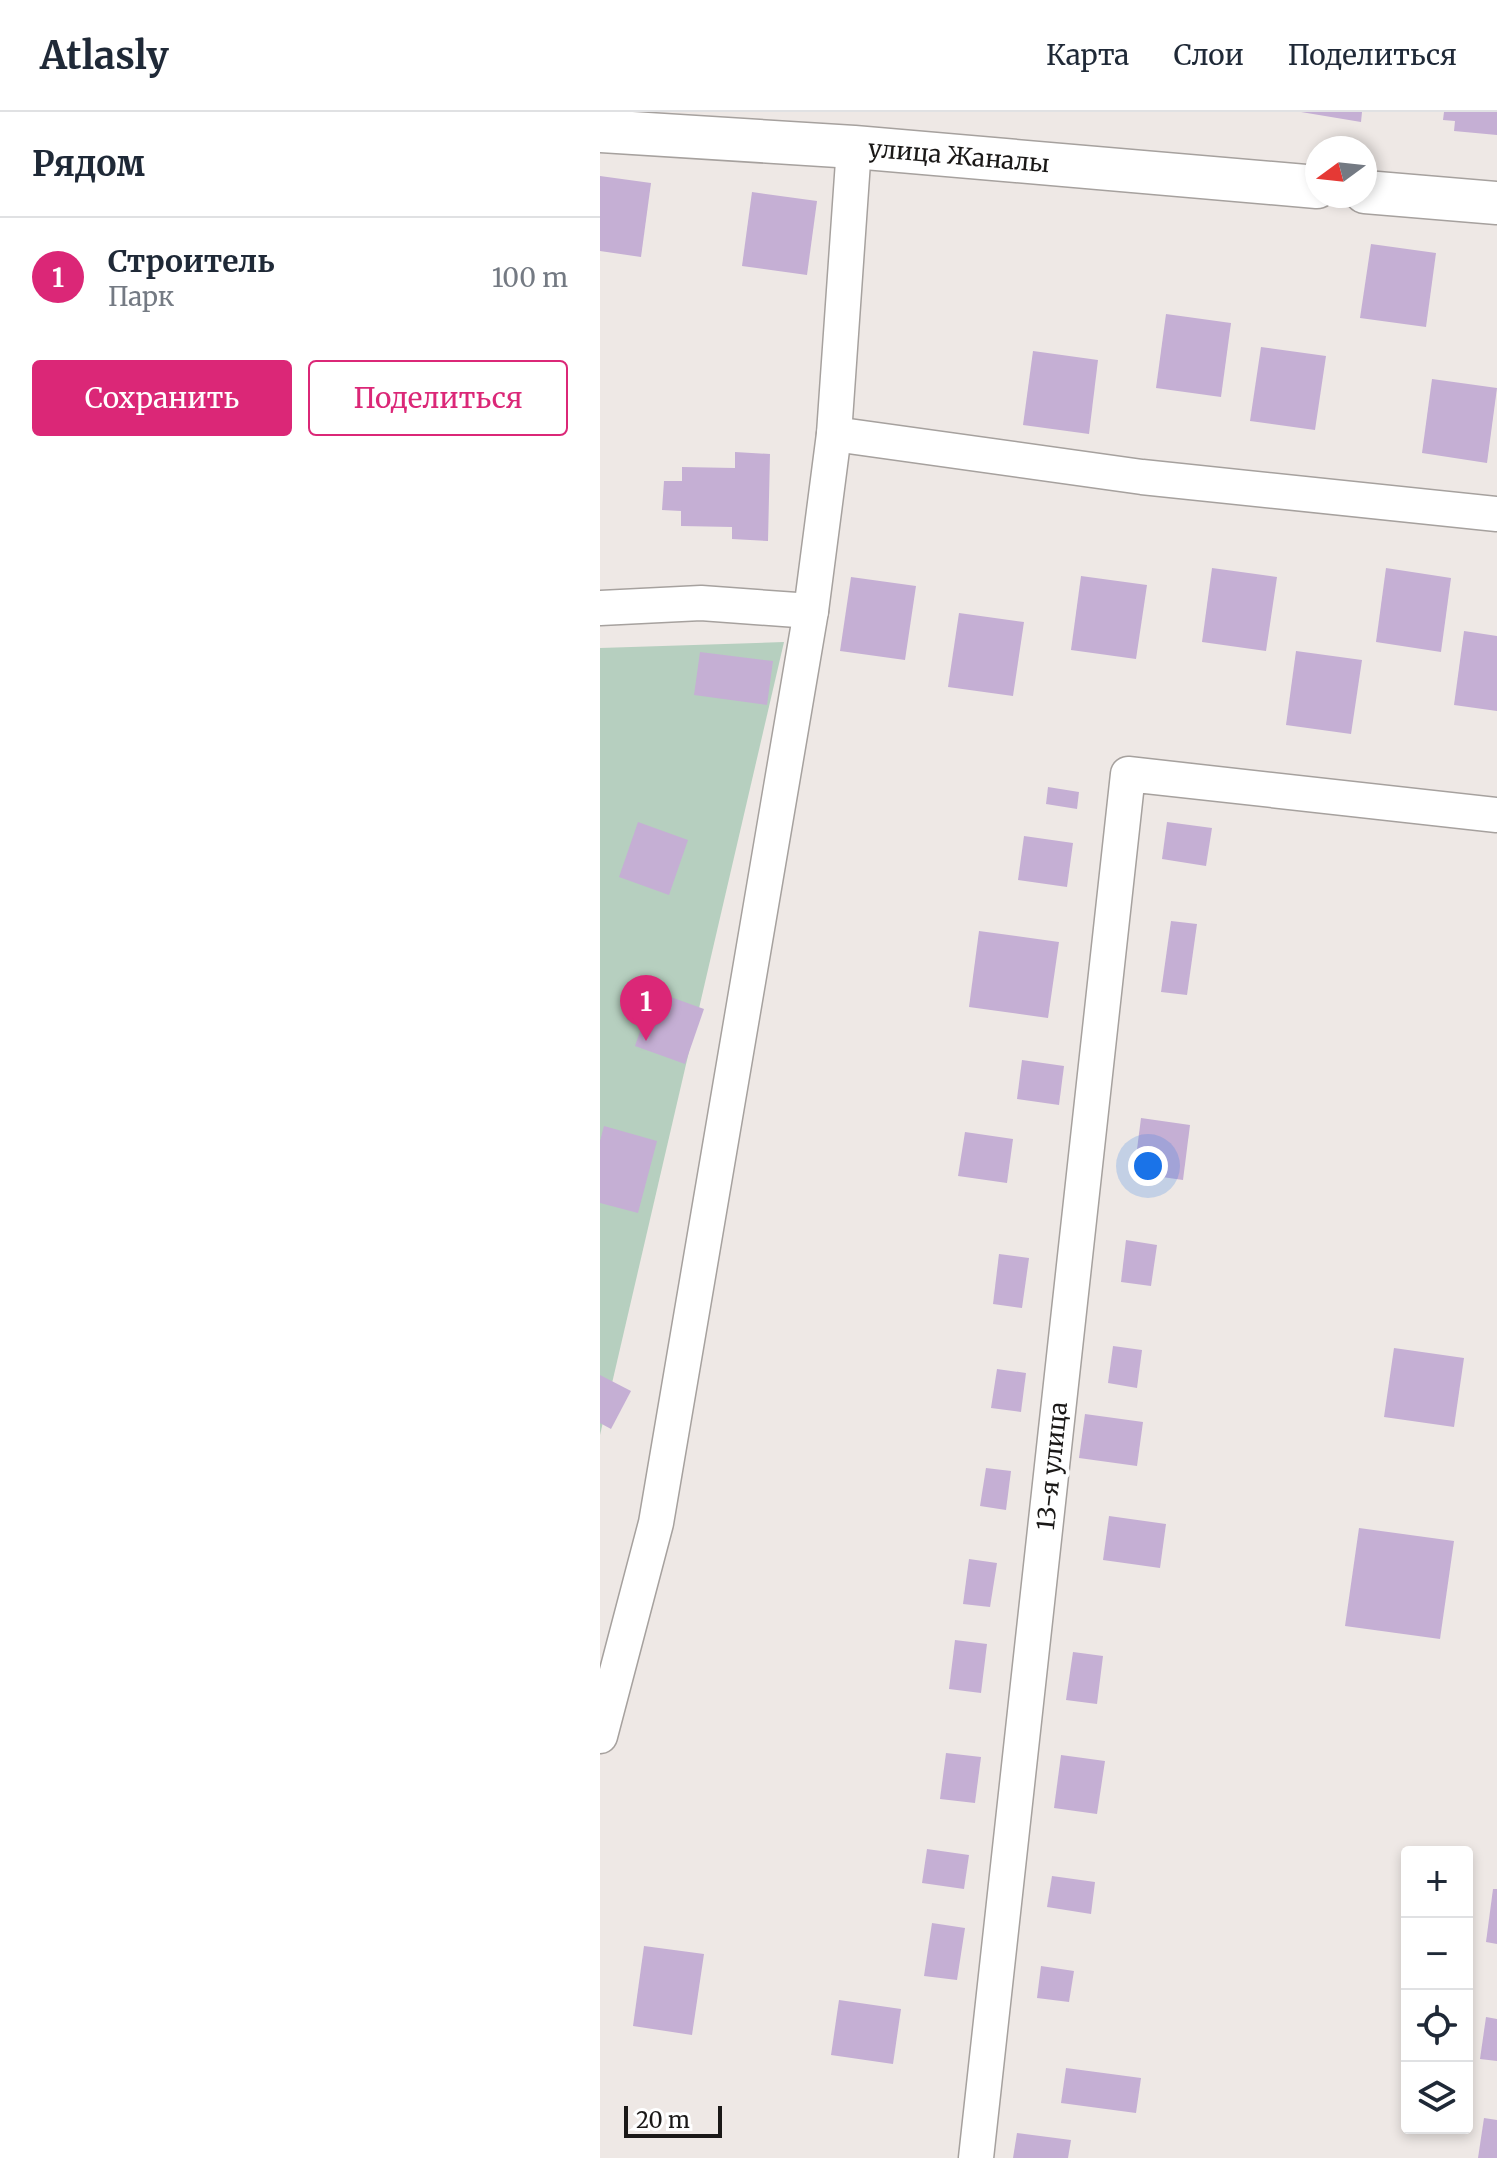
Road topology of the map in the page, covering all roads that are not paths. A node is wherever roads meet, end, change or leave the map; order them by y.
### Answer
1 (600, 131) edge
2 (854, 147) junction
3 (1305, 186) edge
4 (1377, 193) edge
5 (1497, 203) edge
6 (834, 434) junction
7 (1497, 514) edge
8 (600, 608) edge
9 (811, 611) junction
10 (1497, 815) edge
11 (600, 1736) edge
12 (976, 2158) edge

1 - 2 street, улица Жаналы
2 - 3 street, улица Жаналы
2 - 6 street
4 - 5 street
6 - 7 street
6 - 9 street
8 - 9 street
9 - 11 street
10 - 12 street, 13-я улица

